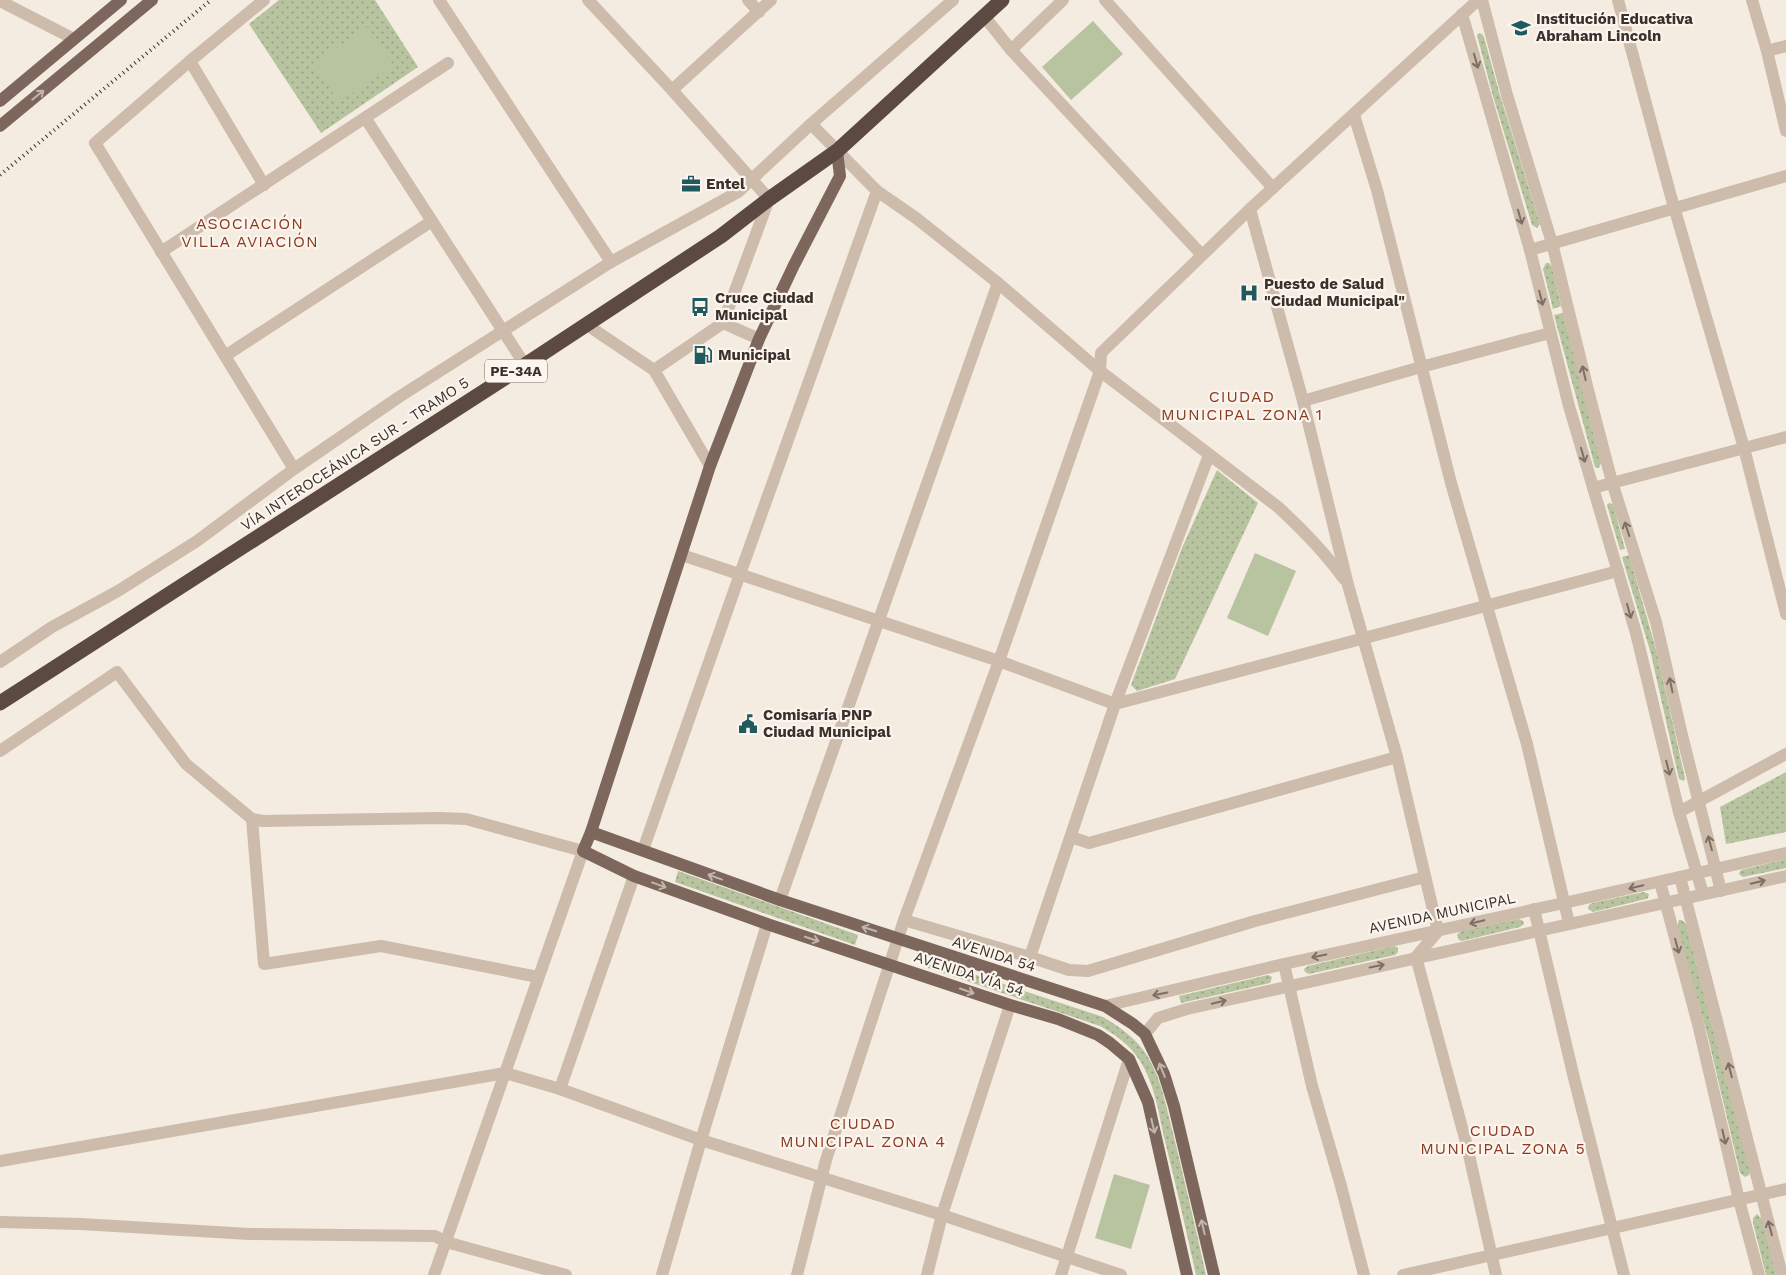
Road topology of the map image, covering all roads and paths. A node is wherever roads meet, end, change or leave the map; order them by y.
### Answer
1 (121, 0) edge
2 (152, 0) edge
3 (264, 0) edge
4 (439, 0) edge
5 (588, 0) edge
6 (748, 0) edge
7 (771, 0) edge
8 (953, 0) edge
9 (1002, 0) edge
10 (1063, 0) edge
11 (1105, 0) edge
12 (1478, 0) edge
13 (1482, 0) edge
14 (1618, 0) edge
15 (1752, 0) edge
16 (0, 1) edge
17 (758, 12) junction
18 (1462, 14) junction
19 (984, 16) junction
20 (74, 38) junction
21 (1786, 46) edge
22 (1012, 50) junction
23 (1767, 51) junction
24 (190, 61) junction
25 (448, 63) dead end
26 (672, 90) junction
27 (0, 101) edge
28 (1354, 115) junction
29 (366, 118) junction
30 (811, 124) junction
31 (0, 126) edge
32 (1786, 130) edge
33 (837, 151) junction
34 (1786, 176) edge
35 (750, 179) junction
36 (264, 185) junction
37 (1273, 188) junction
38 (877, 191) junction
39 (769, 199) junction
40 (1674, 208) junction
41 (1250, 209) junction
42 (432, 221) junction
43 (1552, 243) junction
44 (1530, 250) junction
45 (161, 252) junction
46 (1202, 255) junction
47 (611, 262) junction
48 (998, 283) junction
49 (723, 323) junction
50 (587, 325) junction
51 (504, 330) junction
52 (1550, 333) junction
53 (759, 339) junction
54 (225, 356) junction
55 (525, 365) junction
56 (1421, 367) junction
57 (654, 370) junction
58 (1100, 370) junction
59 (1303, 401) junction
60 (1786, 437) edge
61 (1744, 448) junction
62 (1209, 455) junction
63 (710, 466) junction
64 (294, 469) junction
65 (1612, 482) junction
66 (1593, 488) junction
67 (682, 555) junction
68 (1618, 571) junction
69 (740, 574) junction
70 (1348, 584) junction
71 (1487, 605) junction
72 (1786, 614) edge
73 (878, 621) junction
74 (1363, 640) junction
75 (999, 661) junction
76 (0, 662) edge
77 (0, 703) edge
78 (1115, 704) junction
79 (0, 751) edge
80 (1786, 754) edge
81 (1397, 757) junction
82 (1699, 802) junction
83 (1679, 812) junction
84 (252, 818) junction
85 (591, 832) junction
86 (1071, 837) junction
87 (643, 850) junction
88 (583, 851) junction
89 (1786, 853) edge
90 (1716, 868) junction
91 (1697, 872) junction
92 (634, 876) junction
93 (1786, 876) edge
94 (1425, 877) junction
95 (1680, 877) junction
96 (1660, 882) junction
97 (1721, 891) junction
98 (1703, 894) junction
99 (1686, 899) junction
100 (780, 900) junction
101 (1564, 903) junction
102 (1665, 903) junction
103 (1534, 909) junction
104 (904, 920) junction
105 (767, 924) junction
106 (1569, 924) junction
107 (1438, 931) junction
108 (1538, 931) junction
109 (898, 939) junction
110 (1030, 957) junction
111 (1416, 957) junction
112 (890, 964) junction
113 (1284, 964) junction
114 (538, 976) junction
115 (1289, 985) junction
116 (1010, 1005) junction
117 (1105, 1006) junction
118 (1145, 1034) junction
119 (1129, 1059) junction
120 (505, 1073) junction
121 (560, 1089) junction
122 (701, 1140) junction
123 (0, 1162) edge
124 (823, 1177) junction
125 (1786, 1189) edge
126 (1761, 1195) junction
127 (1739, 1200) junction
128 (942, 1215) junction
129 (0, 1222) edge
130 (1612, 1227) junction
131 (446, 1242) junction
132 (1492, 1254) junction
133 (1067, 1257) junction
134 (434, 1275) edge
135 (566, 1275) edge
136 (662, 1275) edge
137 (797, 1275) edge
138 (927, 1275) edge
139 (1061, 1275) edge
140 (1121, 1275) edge
141 (1187, 1275) edge
142 (1214, 1275) edge
143 (1364, 1275) edge
144 (1403, 1275) edge
145 (1496, 1275) edge
146 (1624, 1275) edge
147 (1759, 1275) edge
148 (1782, 1275) edge

1 - 20 main road
31 -> 2 main road
3 - 24 street
4 - 47 street
5 - 26 street
6 - 17 street
7 - 17 street
8 - 30 street
9 - 19 highway, VÍA INTEROCEÁNICA SUR - TRAMO 5 / PE-34A
10 - 22 street
11 - 37 street
12 - 18 street
13 - 43 street
14 - 40 street
15 - 23 street
16 - 20 street
17 - 26 street
18 - 28 street
18 -> 44 street
19 - 22 street
19 - 33 highway, VÍA INTEROCEÁNICA SUR - TRAMO 5 / PE-34A
20 - 27 main road
21 - 23 street
22 - 46 street
23 - 32 street
24 - 36 street
24 - 45 street
25 - 29 street
26 - 35 street
28 - 37 street
28 - 56 street
29 - 36 street
29 - 42 street
30 - 33 street
30 - 35 street
33 - 38 street
33 - 39 highway, VÍA INTEROCEÁNICA SUR - TRAMO 5 / PE-34A
33 - 53 main road
34 - 40 street
35 - 39 street
35 - 47 street
36 - 45 street
37 - 41 street
38 - 48 street
38 - 69 street
39 - 49 street
39 - 50 highway, VÍA INTEROCEÁNICA SUR - TRAMO 5 / PE-34A
40 - 43 street
40 - 61 street
41 - 46 street
41 - 59 street
42 - 51 street
42 - 54 street
43 - 44 street
65 -> 43 street
44 -> 52 street
45 - 54 street
46 - 58 street
47 - 51 street
48 - 58 street
48 - 73 street
49 - 53 street
49 - 57 street
50 - 55 highway, VÍA INTEROCEÁNICA SUR - TRAMO 5 / PE-34A
50 - 57 street
51 - 55 street
51 - 64 street
52 - 56 street
52 -> 66 street
53 - 63 main road
54 - 64 street
55 - 77 highway, VÍA INTEROCEÁNICA SUR - TRAMO 5 / PE-34A
56 - 59 street
56 - 71 street
57 - 63 street
58 - 62 street
58 - 75 street
59 - 70 street
60 - 61 street
61 - 65 street
61 - 72 street
62 - 70 street
62 - 78 street
63 - 67 main road
64 - 76 street
65 - 66 street
82 -> 65 street
66 - 68 street
67 - 69 street
67 - 85 main road
68 - 71 street
68 -> 83 street
69 - 73 street
69 - 87 street
70 - 74 street
71 - 74 street
71 - 101 street
73 - 75 street
73 - 100 street
74 - 78 street
74 - 81 street
75 - 78 street
75 - 104 street
78 - 86 street
79 - 84 street
80 - 82 street
81 - 86 street
81 - 94 street
82 - 83 street
90 -> 82 street
83 - 91 street
84 - 88 street
84 - 114 street
85 - 87 main road, AVENIDA 54
85 - 88 main road
86 - 110 street
100 -> 87 main road, AVENIDA 54
88 - 92 main road, AVENIDA VÍA 54
88 - 114 street
89 - 90 street, AVENIDA MUNICIPAL
90 - 91 street, AVENIDA MUNICIPAL
90 - 97 street
91 - 95 street, AVENIDA MUNICIPAL
91 - 98 street
92 -> 105 main road, AVENIDA VÍA 54
92 - 121 street
97 -> 93 street
94 - 107 street
94 - 110 street
95 - 96 street, AVENIDA MUNICIPAL
95 - 99 street
96 -> 101 street, AVENIDA MUNICIPAL
96 - 102 street
97 - 98 street
98 - 99 street
99 - 102 street
126 -> 99 street
109 -> 100 main road, AVENIDA 54
101 - 103 street, AVENIDA MUNICIPAL
101 - 106 street
102 - 106 street
102 -> 127 street
103 -> 107 street, AVENIDA MUNICIPAL
103 - 108 street
104 - 109 street
104 - 110 street
105 -> 112 main road, AVENIDA VÍA 54
105 - 122 street
106 - 108 street
107 - 111 street
107 -> 113 street, AVENIDA MUNICIPAL
108 - 111 street
108 - 130 street
109 - 112 street
109 - 117 main road, AVENIDA 54
115 -> 111 street
111 - 132 street
112 -> 116 main road, AVENIDA VÍA 54
112 - 124 street
113 - 115 street
113 -> 117 street, AVENIDA MUNICIPAL
114 - 120 street
118 -> 115 street
115 - 143 street
116 - 119 main road, AVENIDA VÍA 54
116 - 128 street
117 - 118 main road, AVENIDA 54
142 -> 118 main road, AVENIDA 54
119 - 133 street
119 -> 141 main road, AVENIDA VÍA 54
120 - 121 street
120 - 123 street
120 - 131 street
121 - 122 street
122 - 124 street
122 - 136 street
124 - 128 street
124 - 137 street
125 - 126 street
126 - 127 street
148 -> 126 street
127 - 130 street
127 - 147 street
128 - 133 street
128 - 138 street
129 - 131 street
130 - 132 street
130 - 146 street
131 - 134 street
131 - 135 street
132 - 144 street
132 - 145 street
133 - 139 street
133 - 140 street

